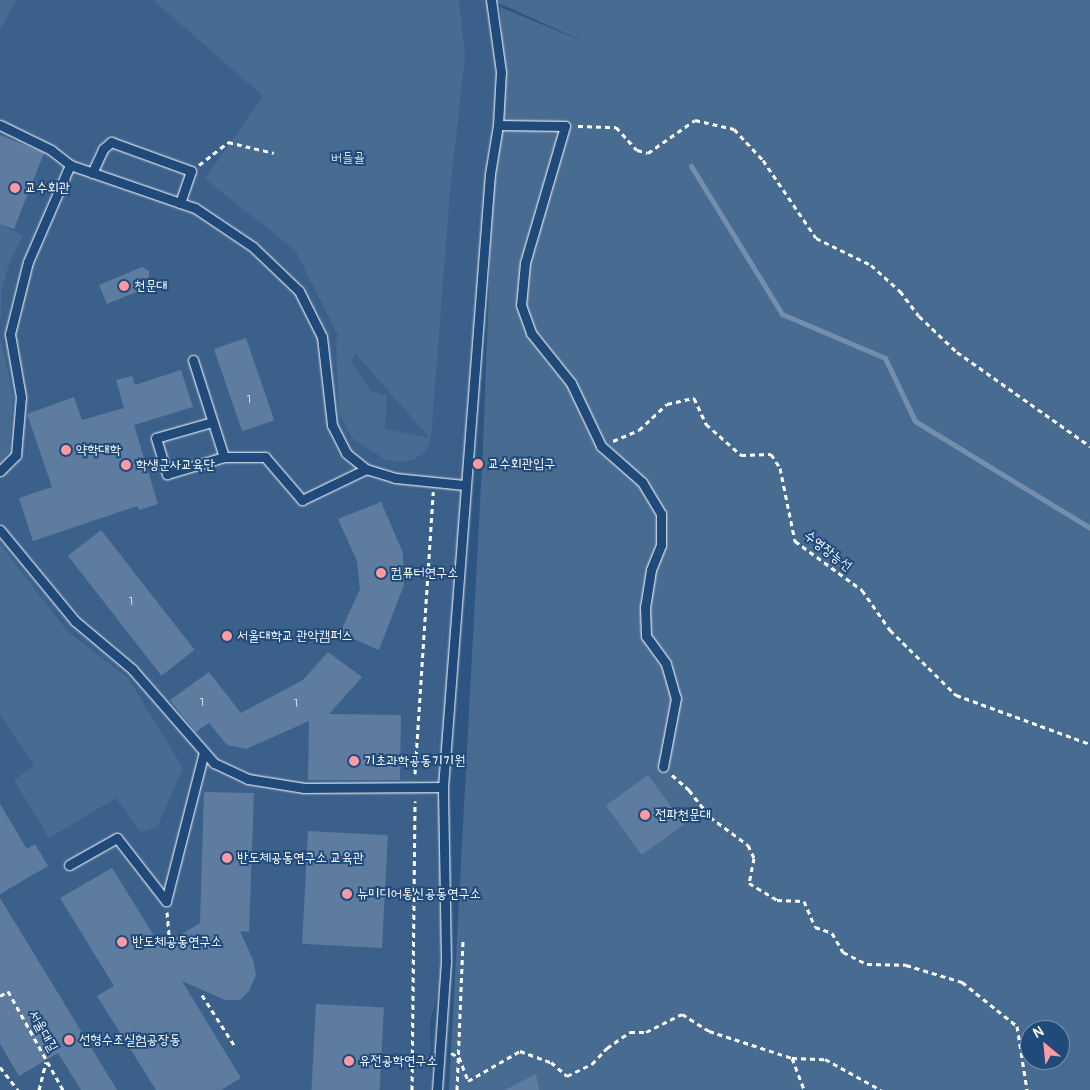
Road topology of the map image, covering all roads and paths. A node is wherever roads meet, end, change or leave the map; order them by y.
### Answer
1 (491, 0) edge
2 (0, 125) edge
3 (498, 125) junction
4 (564, 126) junction
5 (274, 153) dead end
6 (70, 165) junction
7 (190, 171) junction
8 (92, 173) junction
9 (180, 202) junction
10 (193, 360) dead end
11 (212, 422) junction
12 (601, 446) junction
13 (1090, 446) edge
14 (224, 457) junction
15 (366, 469) junction
16 (0, 471) edge
17 (434, 482) junction
18 (465, 485) junction
19 (0, 530) edge
20 (1090, 744) edge
21 (204, 752) junction
22 (663, 767) joint
23 (415, 774) dead end
24 (443, 787) junction
25 (416, 801) dead end
26 (69, 865) dead end
27 (166, 901) junction
28 (169, 937) dead end
29 (462, 941) dead end
30 (202, 995) dead end
31 (0, 996) edge
32 (440, 1047) junction
33 (236, 1048) dead end
34 (459, 1057) junction
35 (792, 1058) junction
36 (47, 1061) junction
37 (0, 1066) edge
38 (18, 1090) edge
39 (39, 1090) edge
40 (63, 1090) edge
41 (412, 1090) edge
42 (438, 1090) edge
43 (458, 1090) edge
44 (804, 1090) edge
45 (881, 1090) edge
46 (1027, 1090) edge

1 - 3 lane
2 - 6 lane
3 - 4 lane
3 - 18 lane
4 - 12 lane
4 - 13 path
5 - 7 path
6 - 8 lane
6 - 16 lane
7 - 8 lane
7 - 9 lane
8 - 9 lane
9 - 15 lane
10 - 11 lane
11 - 14 lane
11 - 14 lane
12 - 20 path, 수영장능선
12 - 22 lane
14 - 15 lane
15 - 17 lane
17 - 18 lane
17 - 23 path
18 - 24 lane
19 - 21 lane
21 - 24 lane
21 - 27 lane
22 - 46 path
24 - 32 lane
25 - 41 path
26 - 27 lane
27 - 28 path
29 - 34 path
30 - 33 path
31 - 36 path, 서울대길
32 - 34 path
32 - 42 lane
34 - 35 path
34 - 43 path
35 - 44 path
35 - 45 path
36 - 39 path
36 - 40 path, 서울대길
37 - 38 path

